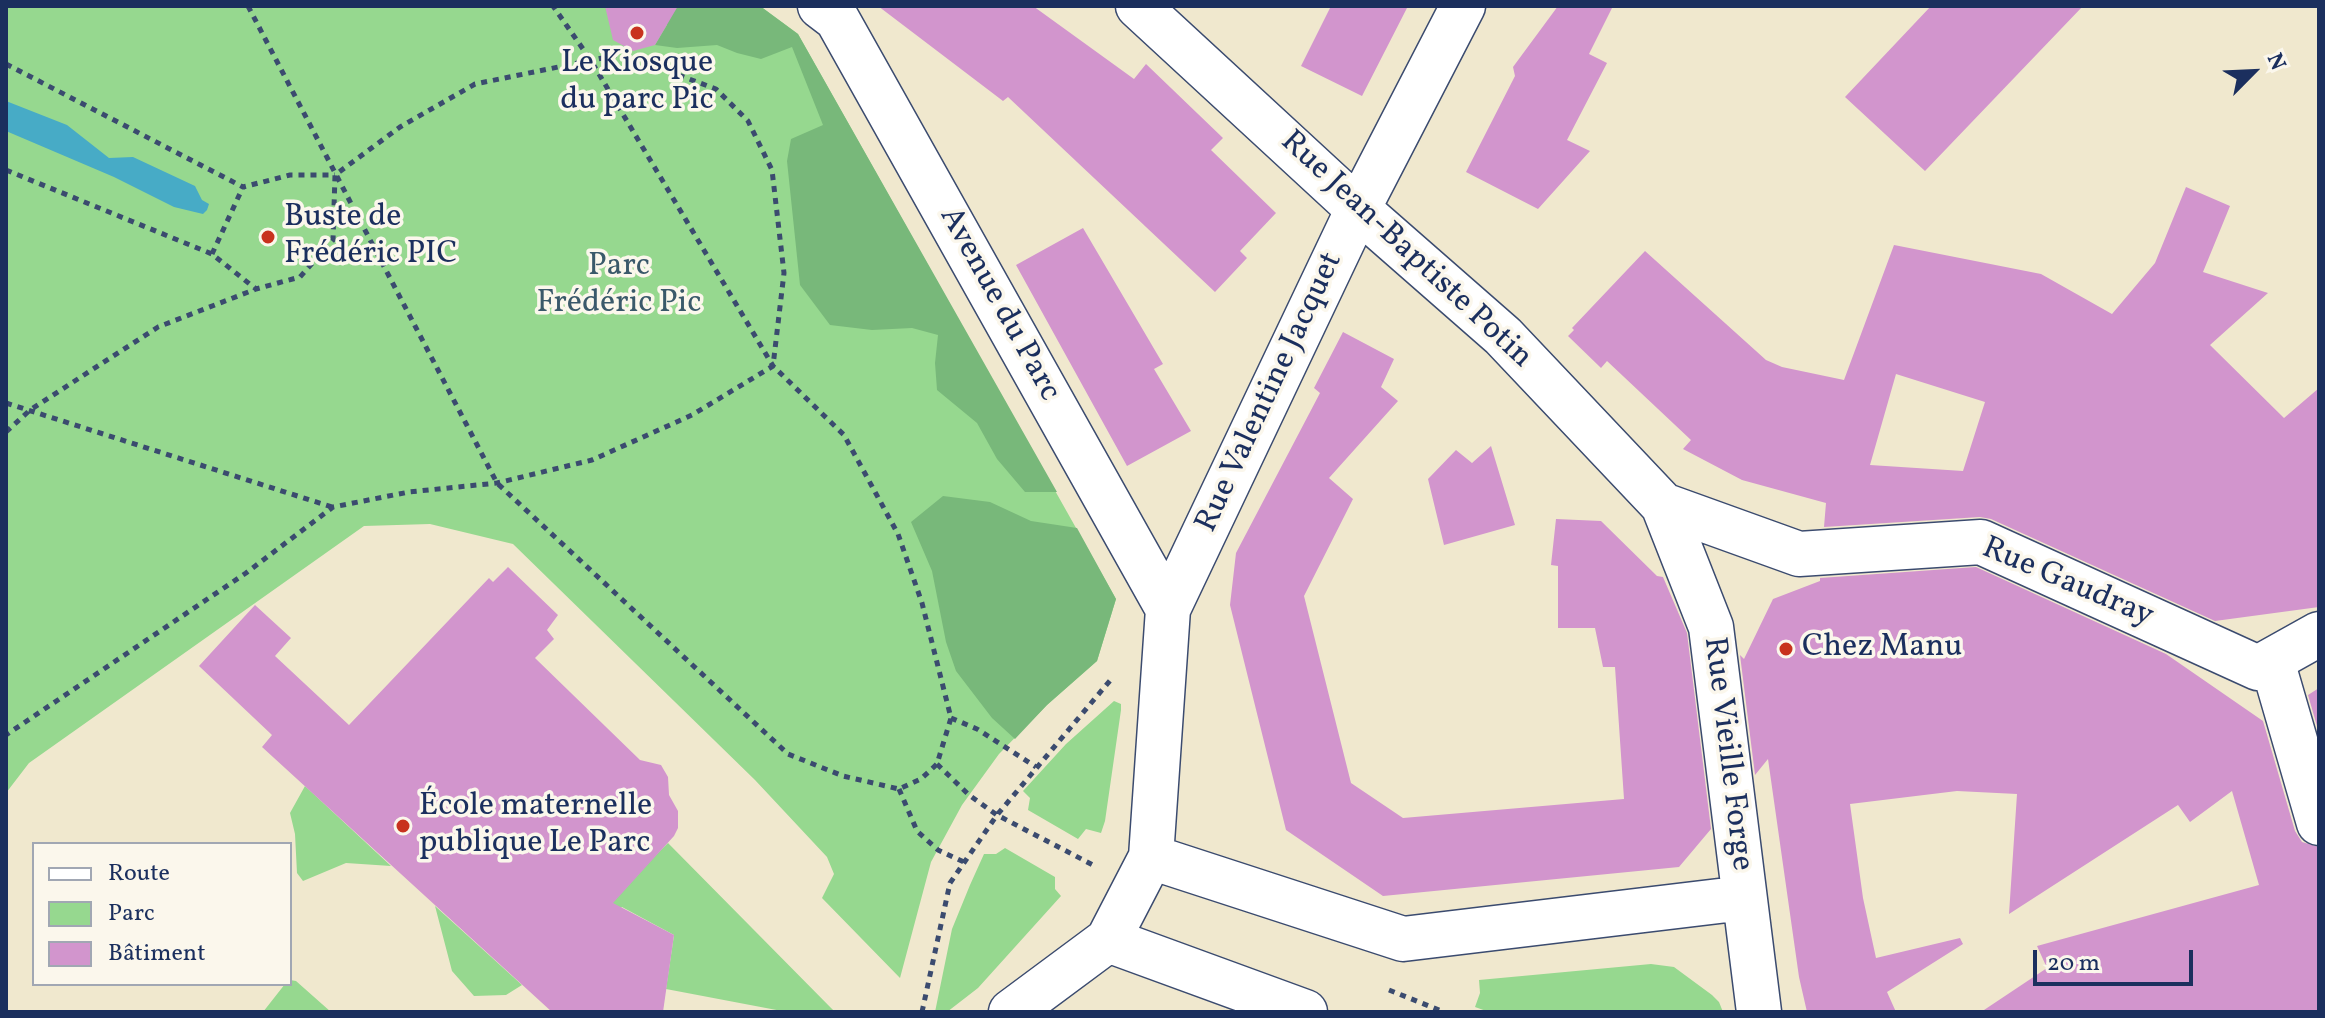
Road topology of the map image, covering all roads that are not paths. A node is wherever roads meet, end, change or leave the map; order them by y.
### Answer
1 (820, 6) edge
2 (1138, 6) edge
3 (1463, 6) edge
4 (1358, 209) junction
5 (1663, 505) junction
6 (1168, 609) junction
7 (2319, 634) edge
8 (2272, 661) junction
9 (2319, 823) edge
10 (1143, 872) junction
11 (1744, 898) junction
12 (1108, 940) junction
13 (1011, 1012) edge
14 (1305, 1012) edge
15 (1759, 1012) edge

1 - 6 street, Avenue du Parc
2 - 4 street, Rue Jean-Baptiste Potin
3 - 4 street, Rue Valentine Jacquet
4 - 5 street, Rue Jean-Baptiste Potin
4 - 6 street, Rue Valentine Jacquet
5 - 8 street, Rue Gaudray
5 - 11 street, Rue Vieille Forge
6 - 10 street
7 - 8 street
8 - 9 street
10 - 11 street
10 - 12 street
11 - 15 street, Rue Vieille Forge
12 - 13 street
12 - 14 street

